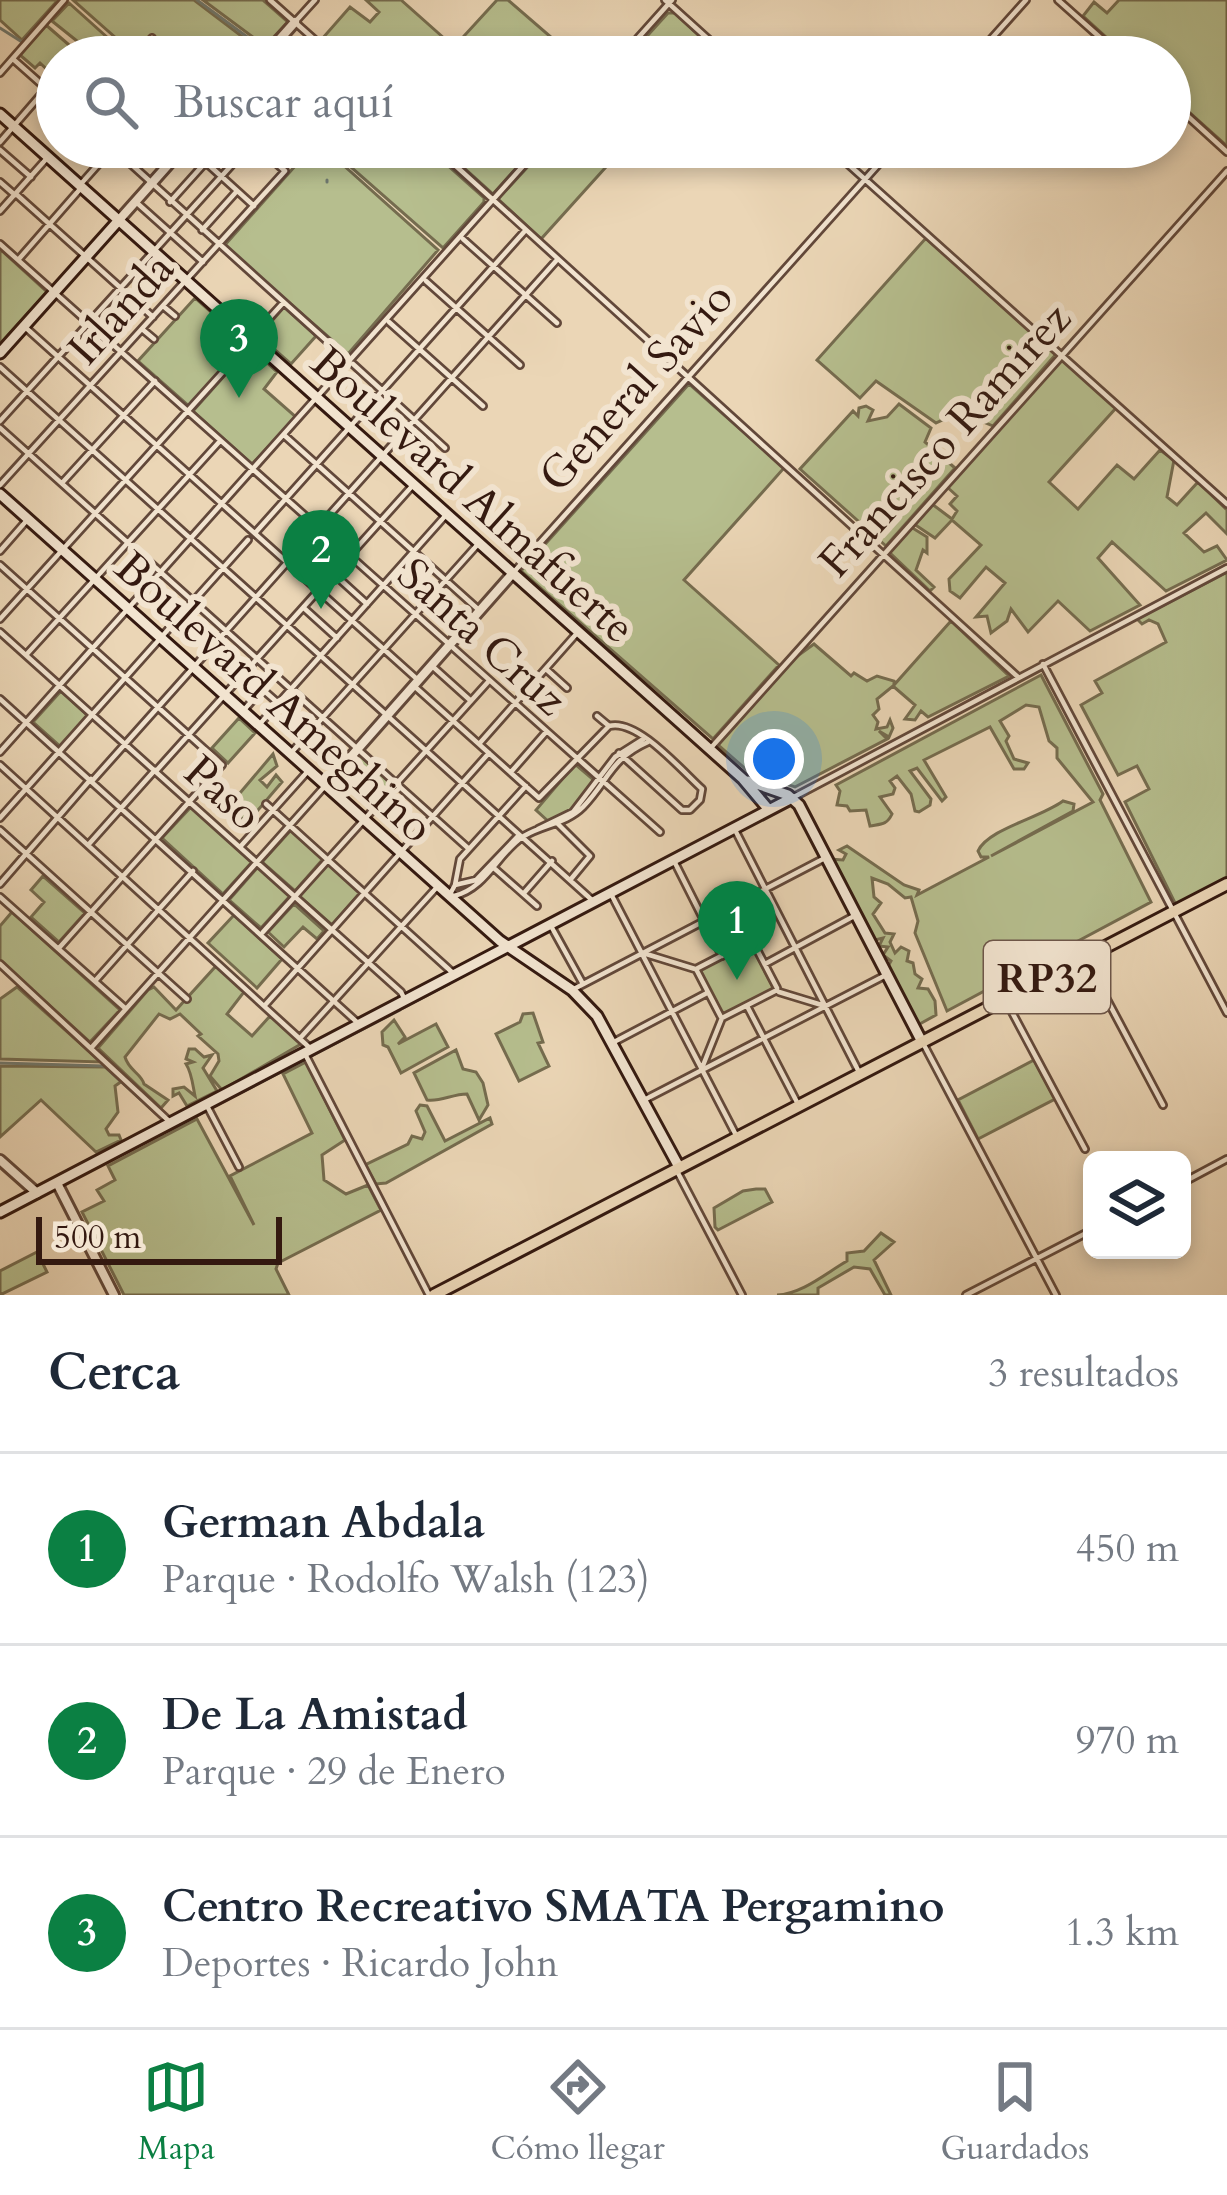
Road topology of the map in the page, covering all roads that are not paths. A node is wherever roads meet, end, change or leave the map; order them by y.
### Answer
1 (64, 0) edge
2 (270, 0) edge
3 (315, 0) edge
4 (1027, 0) edge
5 (1058, 0) edge
6 (668, 1) edge
7 (295, 22) junction
8 (283, 36) edge
9 (311, 36) edge
10 (639, 36) edge
11 (706, 36) edge
12 (994, 36) edge
13 (1098, 36) edge
14 (13, 59) junction
15 (0, 73) edge
16 (36, 79) edge
17 (36, 100) edge
18 (0, 114) edge
19 (1191, 119) edge
20 (14, 126) junction
21 (36, 145) edge
22 (0, 146) edge
23 (1227, 152) edge
24 (38, 168) edge
25 (61, 168) edge
26 (96, 168) edge
27 (135, 168) edge
28 (164, 168) edge
29 (201, 168) edge
30 (211, 168) edge
31 (229, 168) edge
32 (281, 168) edge
33 (458, 168) edge
34 (521, 168) edge
35 (853, 168) edge
36 (876, 168) edge
37 (1227, 171) edge
38 (31, 177) junction
39 (221, 177) junction
40 (866, 179) junction
41 (0, 182) edge
42 (151, 183) junction
43 (81, 186) junction
44 (237, 191) junction
45 (16, 194) junction
46 (493, 199) junction
47 (135, 201) junction
48 (170, 202) junction
49 (254, 206) junction
50 (0, 211) edge
51 (186, 216) junction
52 (118, 220) junction
53 (50, 224) junction
54 (202, 230) junction
55 (524, 232) dead end
56 (170, 233) junction
57 (463, 239) dead end
58 (0, 244) edge
59 (218, 245) junction
60 (153, 251) junction
61 (86, 256) junction
62 (18, 260) junction
63 (556, 261) dead end
64 (203, 262) junction
65 (493, 266) junction
66 (186, 280) junction
67 (426, 281) dead end
68 (120, 287) junction
69 (54, 292) junction
70 (525, 295) junction
71 (283, 303) junction
72 (163, 306) junction
73 (456, 308) junction
74 (175, 316) dead end
75 (153, 317) junction
76 (89, 322) junction
77 (389, 322) dead end
78 (557, 323) dead end
79 (24, 326) junction
80 (142, 328) junction
81 (489, 337) junction
82 (154, 339) dead end
83 (252, 339) junction
84 (419, 349) junction
85 (122, 351) junction
86 (0, 353) edge
87 (1061, 353) junction
88 (58, 356) junction
89 (351, 363) junction
90 (520, 364) dead end
91 (0, 367) edge
92 (688, 375) junction
93 (451, 378) junction
94 (155, 381) junction
95 (91, 385) junction
96 (28, 390) junction
97 (382, 391) junction
98 (318, 398) junction
99 (483, 406) dead end
100 (187, 411) junction
101 (124, 415) junction
102 (59, 419) junction
103 (414, 419) junction
104 (0, 424) edge
105 (349, 427) junction
106 (284, 435) junction
107 (220, 440) junction
108 (158, 444) junction
109 (446, 448) dead end
110 (93, 449) junction
111 (28, 453) junction
112 (382, 456) junction
113 (316, 464) junction
114 (253, 470) junction
115 (190, 473) junction
116 (127, 479) junction
117 (62, 483) junction
118 (414, 484) junction
119 (0, 485) edge
120 (348, 493) junction
121 (0, 494) edge
122 (286, 499) junction
123 (224, 503) junction
124 (1227, 503) edge
125 (159, 508) junction
126 (95, 514) junction
127 (447, 514) junction
128 (28, 519) junction
129 (382, 523) junction
130 (317, 528) junction
131 (256, 532) junction
132 (192, 538) junction
133 (248, 540) dead end
134 (479, 542) junction
135 (128, 543) junction
136 (302, 545) junction
137 (62, 550) junction
138 (0, 551) edge
139 (414, 551) junction
140 (884, 552) junction
141 (350, 557) junction
142 (288, 562) junction
143 (0, 565) edge
144 (224, 567) junction
145 (1227, 568) edge
146 (160, 572) junction
147 (513, 573) junction
148 (335, 575) junction
149 (95, 579) junction
150 (446, 580) junction
151 (382, 586) junction
152 (27, 589) junction
153 (321, 592) junction
154 (257, 596) junction
155 (194, 602) junction
156 (367, 604) junction
157 (128, 608) junction
158 (305, 609) junction
159 (480, 611) junction
160 (414, 616) junction
161 (60, 618) junction
162 (0, 619) edge
163 (353, 620) junction
164 (290, 626) junction
165 (226, 631) junction
166 (0, 632) edge
167 (578, 632) junction
168 (161, 638) junction
169 (337, 638) junction
170 (448, 646) junction
171 (93, 647) junction
172 (385, 649) junction
173 (321, 654) junction
174 (26, 655) junction
175 (259, 661) junction
176 (1043, 664) junction
177 (431, 665) junction
178 (194, 668) junction
179 (546, 669) junction
180 (275, 675) junction
181 (126, 677) junction
182 (1018, 677) junction
183 (253, 680) dead end
184 (416, 682) junction
185 (488, 682) junction
186 (353, 684) junction
187 (60, 685) junction
188 (567, 688) dead end
189 (262, 689) junction
190 (291, 689) junction
191 (226, 697) junction
192 (0, 699) edge
193 (471, 701) junction
194 (278, 704) junction
195 (514, 704) junction
196 (158, 706) junction
197 (242, 712) junction
198 (93, 714) junction
199 (387, 714) junction
200 (597, 716) dead end
201 (322, 718) junction
202 (452, 719) junction
203 (26, 722) junction
204 (258, 726) junction
205 (609, 726) junction
206 (546, 732) junction
207 (190, 736) junction
208 (646, 740) junction
209 (125, 743) junction
210 (479, 744) junction
211 (357, 749) junction
212 (426, 749) junction
213 (709, 749) junction
214 (60, 751) junction
215 (0, 752) edge
216 (490, 753) junction
217 (290, 754) junction
218 (621, 754) junction
219 (577, 760) junction
220 (0, 765) edge
221 (156, 771) junction
222 (308, 771) junction
223 (511, 772) junction
224 (743, 778) junction
225 (92, 780) junction
226 (600, 780) junction
227 (464, 782) junction
228 (395, 783) junction
229 (325, 786) junction
230 (526, 786) junction
231 (26, 789) junction
232 (792, 798) junction
233 (190, 803) junction
234 (266, 804) dead end
235 (122, 807) junction
236 (273, 810) junction
237 (769, 810) junction
238 (500, 814) junction
239 (434, 816) junction
240 (58, 817) junction
241 (0, 818) edge
242 (363, 820) junction
243 (557, 823) junction
244 (290, 826) junction
245 (734, 828) junction
246 (0, 830) edge
247 (660, 832) dead end
248 (522, 835) junction
249 (157, 839) junction
250 (89, 844) junction
251 (240, 847) junction
252 (469, 849) junction
253 (400, 853) junction
254 (26, 854) junction
255 (826, 857) junction
256 (328, 859) junction
257 (673, 859) junction
258 (552, 861) junction
259 (257, 862) junction
260 (493, 867) junction
261 (193, 871) junction
262 (124, 875) junction
263 (572, 879) junction
264 (0, 884) edge
265 (1227, 884) edge
266 (455, 885) junction
267 (438, 886) junction
268 (765, 889) junction
269 (610, 892) junction
270 (366, 893) junction
271 (523, 893) junction
272 (295, 896) junction
273 (448, 896) junction
274 (0, 897) edge
275 (225, 899) junction
276 (593, 902) junction
277 (536, 906) dead end
278 (160, 908) junction
279 (91, 912) junction
280 (1173, 912) junction
281 (856, 915) junction
282 (704, 921) junction
283 (553, 922) junction
284 (403, 925) junction
285 (332, 930) junction
286 (262, 933) junction
287 (191, 937) junction
288 (752, 940) junction
289 (128, 945) junction
290 (507, 946) junction
291 (795, 947) junction
292 (59, 949) junction
293 (643, 952) junction
294 (722, 956) junction
295 (1084, 958) junction
296 (368, 963) junction
297 (0, 964) edge
298 (765, 964) junction
299 (300, 967) junction
300 (696, 969) junction
301 (158, 973) junction
302 (454, 974) junction
303 (886, 974) junction
304 (95, 981) junction
305 (578, 987) junction
306 (777, 990) junction
307 (707, 993) junction
308 (187, 999) dead end
309 (1005, 999) junction
310 (335, 1000) junction
311 (405, 1000) junction
312 (266, 1004) junction
313 (747, 1006) junction
314 (825, 1006) junction
315 (126, 1009) junction
316 (674, 1011) junction
317 (1227, 1013) edge
318 (722, 1018) junction
319 (359, 1024) junction
320 (302, 1036) junction
321 (763, 1038) junction
322 (614, 1042) junction
323 (922, 1042) junction
324 (92, 1047) junction
325 (308, 1050) junction
326 (702, 1069) junction
327 (860, 1074) junction
328 (644, 1100) junction
329 (206, 1104) junction
330 (1163, 1105) dead end
331 (799, 1106) junction
332 (171, 1124) junction
333 (737, 1137) junction
334 (1085, 1149) dead end
335 (1227, 1159) edge
336 (0, 1160) edge
337 (239, 1167) dead end
338 (677, 1168) junction
339 (1191, 1178) edge
340 (57, 1183) junction
341 (37, 1193) junction
342 (0, 1212) edge
343 (1083, 1235) edge
344 (1037, 1258) junction
345 (114, 1295) edge
346 (431, 1295) edge
347 (742, 1295) edge
348 (966, 1295) edge
349 (1056, 1295) edge

1 - 14 street
2 - 7 street
3 - 7 street
4 - 12 street
5 - 13 street
6 - 10 street
6 - 11 street
7 - 8 street
7 - 9 street
14 - 15 street
14 - 16 street
17 - 20 street
18 - 20 main road, Boulevard Almafuerte
19 - 23 street
20 - 21 main road, Boulevard Almafuerte
20 - 22 street
22 - 38 street
24 - 38 street
25 - 43 main road, Boulevard Almafuerte
26 - 43 street
27 - 42 street
28 - 42 street
29 - 48 street
30 - 39 street
31 - 39 street
32 - 49 street, Irlanda
33 - 46 street
34 - 46 street
35 - 40 street
36 - 40 street, General Savio
37 - 87 street, Francisco Ramirez
38 - 45 street
39 - 44 street
39 - 51 street
40 - 87 street
40 - 92 street, General Savio
41 - 45 street
42 - 47 street
42 - 48 street
43 - 52 main road, Boulevard Almafuerte
43 - 53 street
44 - 49 street
44 - 54 street
45 - 50 street
45 - 53 street
46 - 89 street
46 - 92 street
47 - 52 street
47 - 56 street
48 - 51 street
49 - 59 street, Irlanda
51 - 54 street
51 - 56 street
52 - 60 main road, Boulevard Almafuerte
52 - 61 main road
53 - 61 street
53 - 62 street
54 - 59 street
55 - 65 street
56 - 60 street
56 - 64 street
57 - 65 street
58 - 62 street, Santa Cruz
59 - 64 street, Irlanda
59 - 71 street
60 - 66 main road, Boulevard Almafuerte
60 - 68 street
61 - 68 street
61 - 69 main road
62 - 69 street, Santa Cruz
63 - 70 street
64 - 66 street, Irlanda
65 - 70 street
65 - 73 street
66 - 72 street, Irlanda
66 - 83 main road, Boulevard Almafuerte
67 - 73 street
68 - 75 street
68 - 76 street
69 - 76 street, Santa Cruz
69 - 79 main road
70 - 78 street
70 - 81 street
71 - 83 street
71 - 89 street
72 - 74 street
72 - 75 street, Irlanda
73 - 81 street
73 - 84 street
75 - 80 street, Irlanda
76 - 85 street, Santa Cruz
76 - 88 street
77 - 84 street
79 - 86 main road
79 - 88 street
80 - 82 street
80 - 85 street, Irlanda
81 - 90 street
81 - 93 street
83 - 98 main road, Boulevard Almafuerte
83 - 100 street
84 - 93 street
84 - 97 street
85 - 94 street, Santa Cruz
85 - 95 street, Irlanda
87 - 124 street
87 - 140 street, Francisco Ramirez
88 - 95 street
88 - 96 street
89 - 97 street
89 - 98 street
91 - 96 street
92 - 140 street
92 - 147 street, General Savio
93 - 99 street
93 - 103 street
94 - 100 street, Santa Cruz
94 - 101 street
95 - 101 street
95 - 102 street, Irlanda
96 - 102 street
96 - 104 street
97 - 103 street
97 - 105 street
98 - 105 main road, Boulevard Almafuerte
98 - 106 street
100 - 107 street, Santa Cruz
100 - 108 street
101 - 108 street
101 - 110 street
102 - 110 street
102 - 111 street, Irlanda
103 - 109 street
103 - 112 street
104 - 111 street
105 - 112 main road, Boulevard Almafuerte
105 - 113 street
106 - 113 street
106 - 114 street
107 - 114 street, Santa Cruz
107 - 115 street
108 - 115 street
108 - 116 street
110 - 116 street
110 - 117 street
111 - 117 street
111 - 119 street, Irlanda
112 - 118 main road, Boulevard Almafuerte
112 - 120 street
113 - 120 street
113 - 122 street
114 - 122 street, Santa Cruz
114 - 123 street
115 - 123 street
115 - 125 street
116 - 125 street
116 - 126 street
117 - 126 street
118 - 127 main road, Boulevard Almafuerte
118 - 129 street
120 - 129 street
120 - 130 street
121 - 128 main road, Boulevard Ameghino
122 - 130 street, Santa Cruz
122 - 131 street
123 - 131 street
123 - 132 street
125 - 132 street
125 - 135 street
126 - 135 street
126 - 137 street
127 - 134 main road, Boulevard Almafuerte
127 - 139 street
128 - 137 main road, Boulevard Ameghino
128 - 138 street
129 - 139 street
129 - 141 street
130 - 136 street
130 - 141 street, Santa Cruz
131 - 142 street
132 - 144 street
132 - 146 street
133 - 144 street
134 - 147 main road, Boulevard Almafuerte
134 - 150 street
135 - 146 street
135 - 149 street
136 - 142 street
136 - 148 street
137 - 149 main road, Boulevard Ameghino
137 - 152 street
139 - 150 street
139 - 151 street
140 - 182 street
140 - 213 street, Francisco Ramirez
141 - 148 street
141 - 151 street, Santa Cruz
142 - 153 street
142 - 154 street
143 - 152 street
144 - 154 street
144 - 155 street
145 - 176 street
146 - 155 street
146 - 157 street
147 - 159 street, General Savio
147 - 167 main road, Boulevard Almafuerte
148 - 153 street
148 - 156 street
149 - 157 main road, Boulevard Ameghino
149 - 161 street
150 - 159 street
150 - 160 street
151 - 156 street
151 - 160 street, Santa Cruz
152 - 161 street
152 - 162 street
153 - 158 street
153 - 163 street
154 - 164 street
154 - 165 street
155 - 165 street
155 - 168 street
156 - 163 street
157 - 168 main road, Boulevard Ameghino
157 - 171 street
158 - 164 street
158 - 169 street
159 - 170 street, General Savio
160 - 170 street, Santa Cruz
160 - 172 street
161 - 171 street
161 - 174 street
163 - 169 street
163 - 172 street
164 - 173 street
164 - 175 street
165 - 175 street
165 - 178 street
166 - 174 street, Paso
167 - 179 street
167 - 213 main road, Boulevard Almafuerte
168 - 178 main road, Boulevard Ameghino
168 - 181 street
169 - 173 street
170 - 177 street, General Savio
170 - 185 street, Santa Cruz
171 - 181 street
171 - 187 street
172 - 184 street
172 - 186 street
173 - 186 street
173 - 190 street
174 - 187 street, Paso
175 - 180 street
175 - 191 street
176 - 182 street
176 - 280 street
177 - 184 street, General Savio
177 - 193 street
178 - 191 main road, Boulevard Ameghino
178 - 196 street
179 - 188 street
179 - 195 street
180 - 189 street
180 - 190 street
181 - 196 street
181 - 198 street
182 - 232 street
183 - 189 street
184 - 199 street, General Savio
184 - 202 street
185 - 193 street
185 - 195 street, Santa Cruz
186 - 199 street
186 - 201 street
187 - 198 street, Paso
187 - 203 street
189 - 194 street
189 - 197 street
190 - 194 street
190 - 201 street
191 - 197 main road, Boulevard Ameghino
191 - 207 street
192 - 203 street
193 - 202 street
194 - 204 street
195 - 206 street, Santa Cruz
195 - 210 street
196 - 207 street
196 - 209 street
197 - 204 main road, Boulevard Ameghino
198 - 209 street, Paso
198 - 214 street
199 - 211 street, General Savio
199 - 212 street
200 - 205 street
201 - 211 street
201 - 217 street
202 - 210 street
202 - 212 street
203 - 214 street
203 - 215 street
204 - 217 main road, Boulevard Ameghino
205 - 208 street
205 - 219 street
206 - 219 street, Santa Cruz
206 - 223 street
207 - 221 street
207 - 233 street
208 - 218 street
208 - 218 street
209 - 221 street, Paso
209 - 225 street
210 - 216 street
211 - 228 street
211 - 229 street, General Savio
212 - 227 street
212 - 228 street
213 - 224 main road, Boulevard Almafuerte
214 - 225 street
214 - 231 street
216 - 223 street
216 - 227 street
217 - 222 main road, Boulevard Ameghino
218 - 226 street
219 - 226 street, Santa Cruz
219 - 230 street
220 - 231 street
221 - 233 street, Paso
221 - 235 street
222 - 229 main road, Boulevard Ameghino
222 - 236 street
223 - 230 street
224 - 232 main road, Boulevard Almafuerte
224 - 237 main road, Boulevard Almafuerte
225 - 235 street
225 - 240 street
226 - 243 street
226 - 247 street, Santa Cruz
227 - 238 street
227 - 239 street
228 - 239 street
228 - 242 street
229 - 242 main road, Boulevard Ameghino
229 - 244 street, General Savio
230 - 238 street
231 - 240 street
231 - 241 street
232 - 237 main road
232 - 255 main road
233 - 249 street
233 - 251 street, Paso
234 - 236 street
235 - 249 street
235 - 250 street
236 - 244 street
236 - 251 street
237 - 245 main road
238 - 248 street
238 - 252 street
239 - 252 street
239 - 253 street
240 - 250 street
240 - 254 street
242 - 253 main road, Boulevard Ameghino
242 - 256 street
243 - 248 street
243 - 263 street
244 - 256 street
244 - 259 street, General Savio
245 - 257 main road
245 - 268 street
246 - 254 street
248 - 258 street
248 - 260 street
249 - 261 street
249 - 262 street
250 - 262 street
251 - 259 street, Paso
252 - 266 street
253 - 267 main road, Boulevard Ameghino
253 - 270 street
254 - 264 street
254 - 279 street
255 - 268 street
255 - 281 main road
256 - 270 street
256 - 272 street
257 - 269 main road
257 - 282 street
258 - 263 street
258 - 271 street
259 - 272 street, Paso
259 - 275 street, General Savio
260 - 266 street
260 - 271 street
260 - 273 street
261 - 275 street
261 - 278 street
262 - 278 street
262 - 279 street
263 - 276 street
265 - 280 main road, RP32
266 - 273 street
267 - 273 main road, Boulevard Ameghino
267 - 284 street
268 - 282 street
268 - 288 street
268 - 291 street
269 - 276 main road
269 - 293 street
270 - 284 street
270 - 285 street
271 - 277 street
272 - 285 street, Paso
272 - 286 street
273 - 290 main road, Boulevard Ameghino
274 - 292 street
275 - 286 street
275 - 287 street, General Savio
276 - 283 main road
278 - 287 street
278 - 289 street
279 - 289 street
279 - 292 street
280 - 295 main road, RP32
280 - 317 street
281 - 291 street
281 - 303 main road
282 - 293 street
282 - 294 street
283 - 290 main road
283 - 305 street
284 - 296 street
284 - 302 street
285 - 296 street, Paso
285 - 299 street
286 - 299 street
287 - 301 street, General Savio
287 - 312 street
288 - 294 street
288 - 298 street
289 - 301 street
289 - 304 street
290 - 302 main road
290 - 305 main road, Boulevard Ameghino
291 - 298 street
291 - 314 street
292 - 304 street
293 - 300 street
293 - 305 street
293 - 316 street
294 - 300 street
295 - 309 main road, RP32
295 - 330 street
296 - 310 street
296 - 311 street, Paso
297 - 324 street
298 - 306 street
299 - 310 street
299 - 312 street
300 - 307 street
301 - 308 street
301 - 315 street, General Savio
302 - 311 main road
303 - 314 street
303 - 323 main road
304 - 315 street
305 - 322 main road, Boulevard Ameghino
306 - 313 street
306 - 314 street
307 - 316 street
307 - 318 street
309 - 323 main road, RP32
309 - 334 street
310 - 319 street
310 - 320 street
311 - 319 main road
312 - 320 street
313 - 318 street
313 - 321 street
314 - 321 street
314 - 327 street
315 - 324 street, General Savio
316 - 322 street
316 - 326 street
318 - 326 street
319 - 325 main road
320 - 325 street
321 - 326 street
321 - 331 street
322 - 328 main road, Boulevard Ameghino
323 - 327 main road, RP32
323 - 344 street
324 - 332 street
325 - 329 main road
325 - 346 street
326 - 328 street
326 - 333 street
327 - 331 main road, RP32
328 - 338 main road, Boulevard Ameghino
329 - 332 main road
329 - 337 street
331 - 333 main road, RP32
332 - 340 main road
333 - 338 main road, RP32
335 - 339 street
336 - 341 street
338 - 346 main road, RP32
338 - 347 street
340 - 341 main road
340 - 345 street
341 - 342 main road
343 - 344 street
344 - 348 street
344 - 349 street

